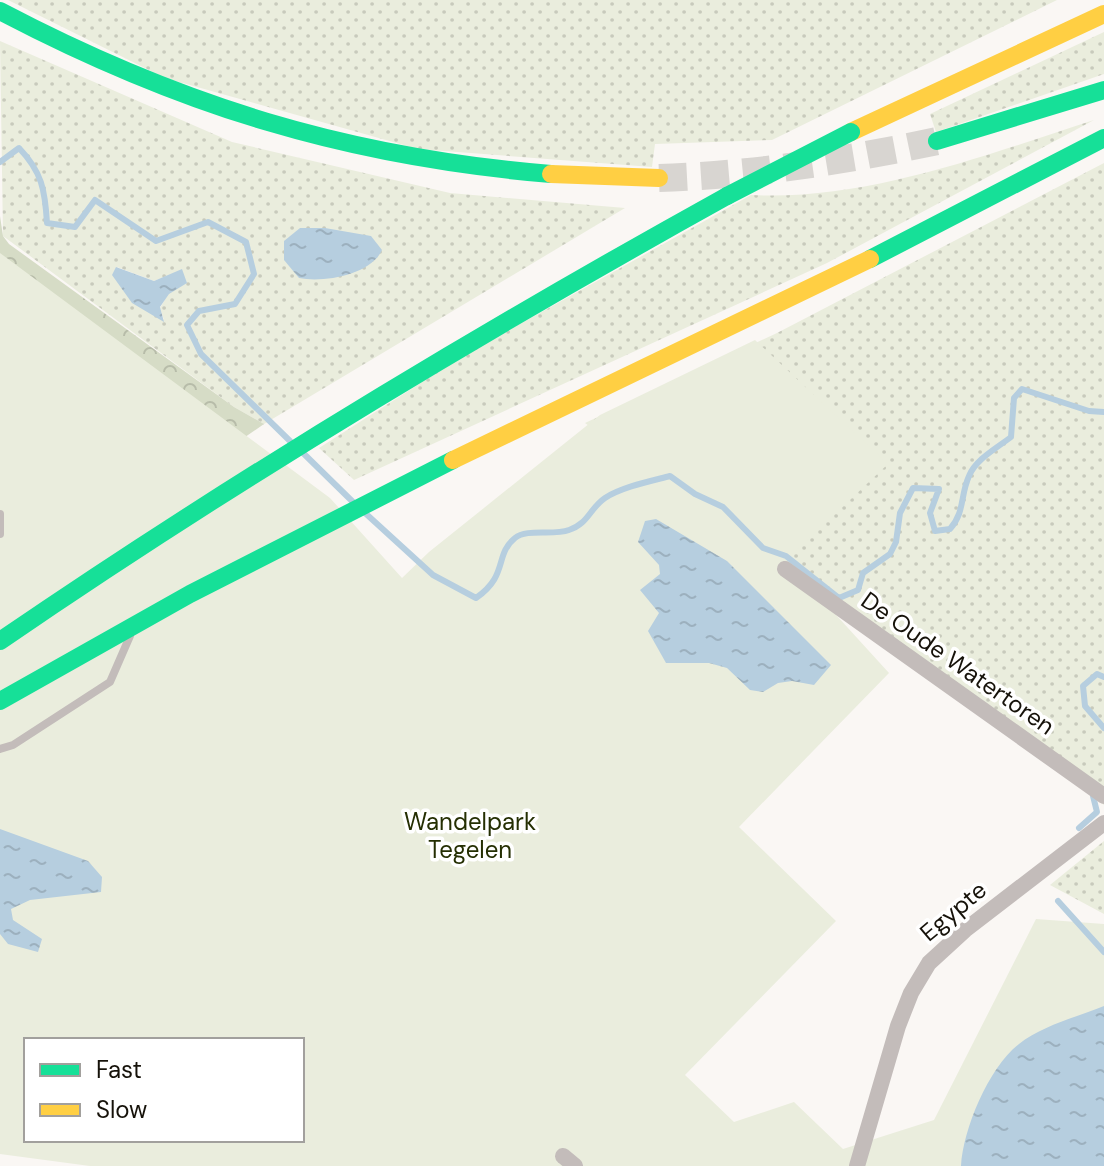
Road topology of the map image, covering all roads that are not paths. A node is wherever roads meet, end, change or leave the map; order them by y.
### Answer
1 (0, 11) edge
2 (1104, 14) edge
3 (1104, 90) edge
4 (1104, 138) edge
5 (937, 141) tunnel mouth
6 (659, 178) tunnel mouth
7 (0, 514) edge
8 (0, 534) edge
9 (785, 569) dead end
10 (136, 621) junction
11 (0, 641) edge
12 (0, 701) edge
13 (0, 749) edge
14 (1104, 796) edge
15 (1104, 823) edge
16 (857, 1166) edge

1 - 6 highway
2 - 11 highway, bridge
3 - 5 highway
4 - 10 highway
7 - 8 lane
9 - 14 street, De Oude Watertoren
10 - 12 highway
10 - 13 lane
15 - 16 street, Egypte

